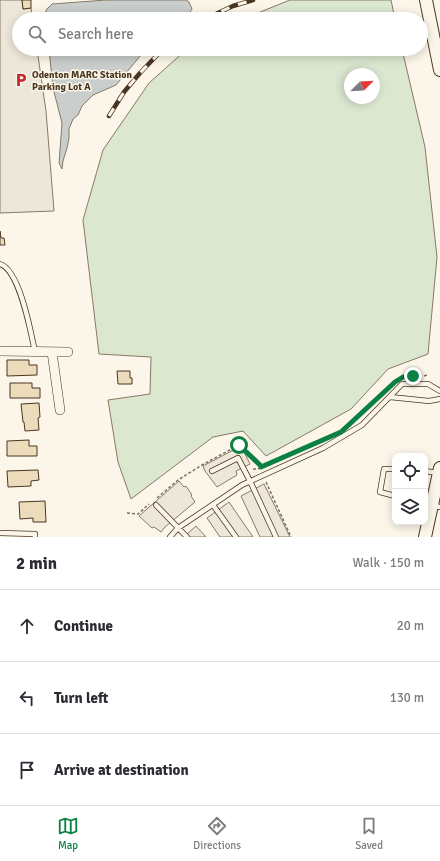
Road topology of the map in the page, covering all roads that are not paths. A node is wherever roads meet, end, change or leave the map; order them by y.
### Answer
1 (426, 0) edge
2 (440, 70) edge
3 (0, 264) edge
4 (0, 351) edge
5 (35, 352) junction
6 (52, 352) junction
7 (68, 352) dead end
8 (440, 390) edge
9 (390, 397) junction
10 (440, 399) edge
11 (60, 410) dead end
12 (392, 469) edge
13 (212, 471) dead end
14 (428, 471) edge
15 (440, 471) edge
16 (250, 481) junction
17 (392, 495) edge
18 (156, 505) dead end
19 (213, 505) junction
20 (432, 505) edge
21 (178, 528) junction
22 (0, 533) edge
23 (35, 537) edge
24 (170, 537) edge
25 (187, 537) edge
26 (236, 537) edge
27 (276, 537) edge
28 (425, 537) edge

1 - 2 main road
3 - 5 lane
4 - 5 street
5 - 6 street
6 - 7 street
6 - 11 street
8 - 9 lane
9 - 10 lane
9 - 16 lane
12 - 17 lane
13 - 16 lane
14 - 15 lane
15 - 20 main road
16 - 19 lane
16 - 27 lane
18 - 21 lane
19 - 21 lane
19 - 26 lane
20 - 28 main road
21 - 24 lane
21 - 25 lane
22 - 23 lane

